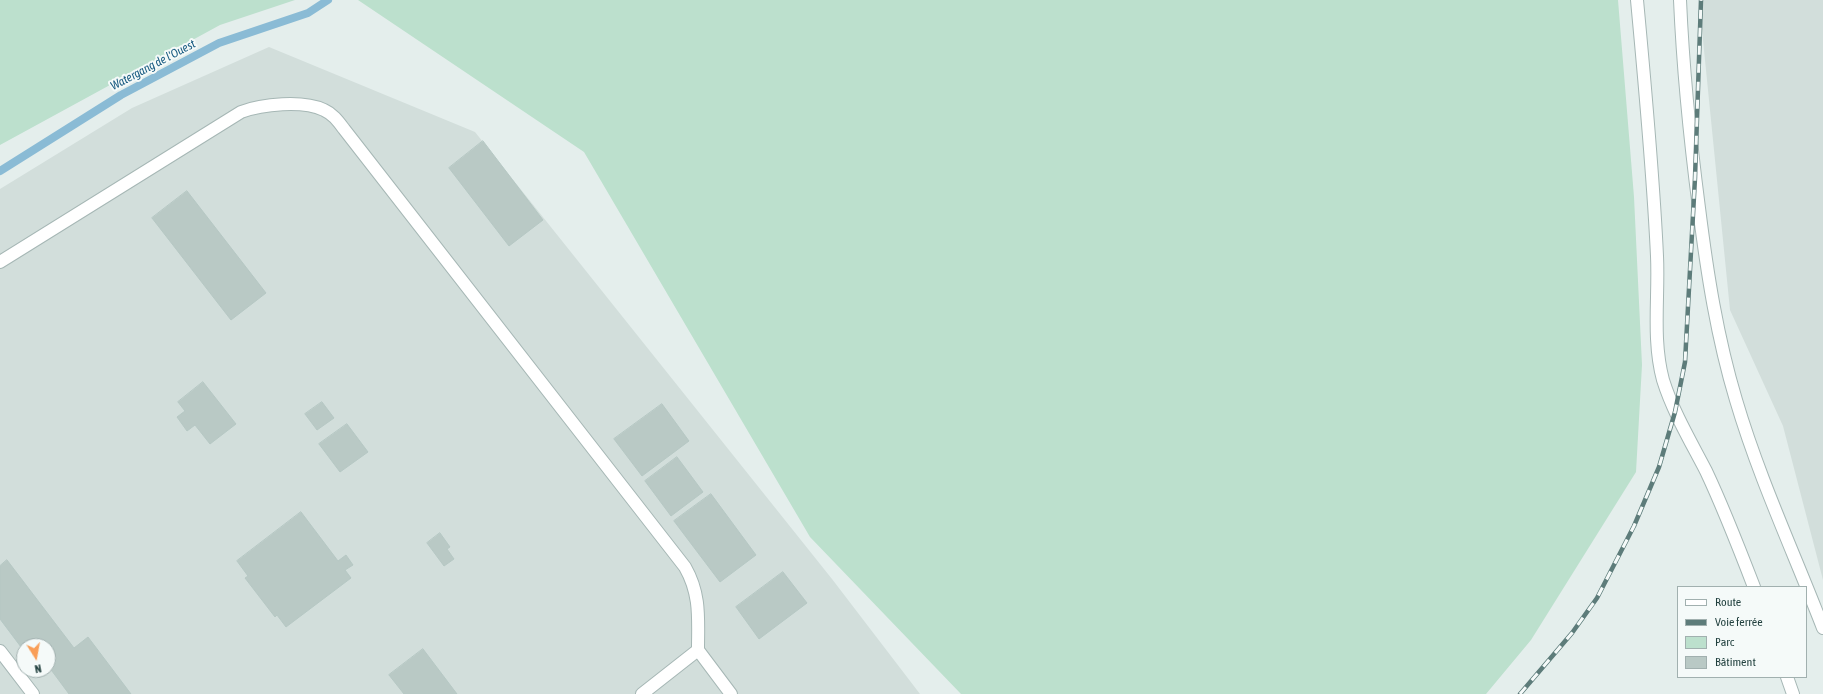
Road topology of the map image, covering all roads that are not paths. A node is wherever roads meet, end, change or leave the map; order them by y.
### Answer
1 (1637, 0) edge
2 (1680, 0) edge
3 (0, 262) edge
4 (1754, 586) edge
5 (1806, 586) edge
6 (1807, 587) edge
7 (1823, 628) edge
8 (698, 650) junction
9 (0, 651) edge
10 (1787, 678) edge
11 (33, 694) edge
12 (642, 694) edge
13 (731, 694) edge
14 (1793, 694) edge

1 - 4 street
2 - 5 street
3 - 8 street
6 - 7 street
8 - 12 street
8 - 13 street
9 - 11 street
10 - 14 street

